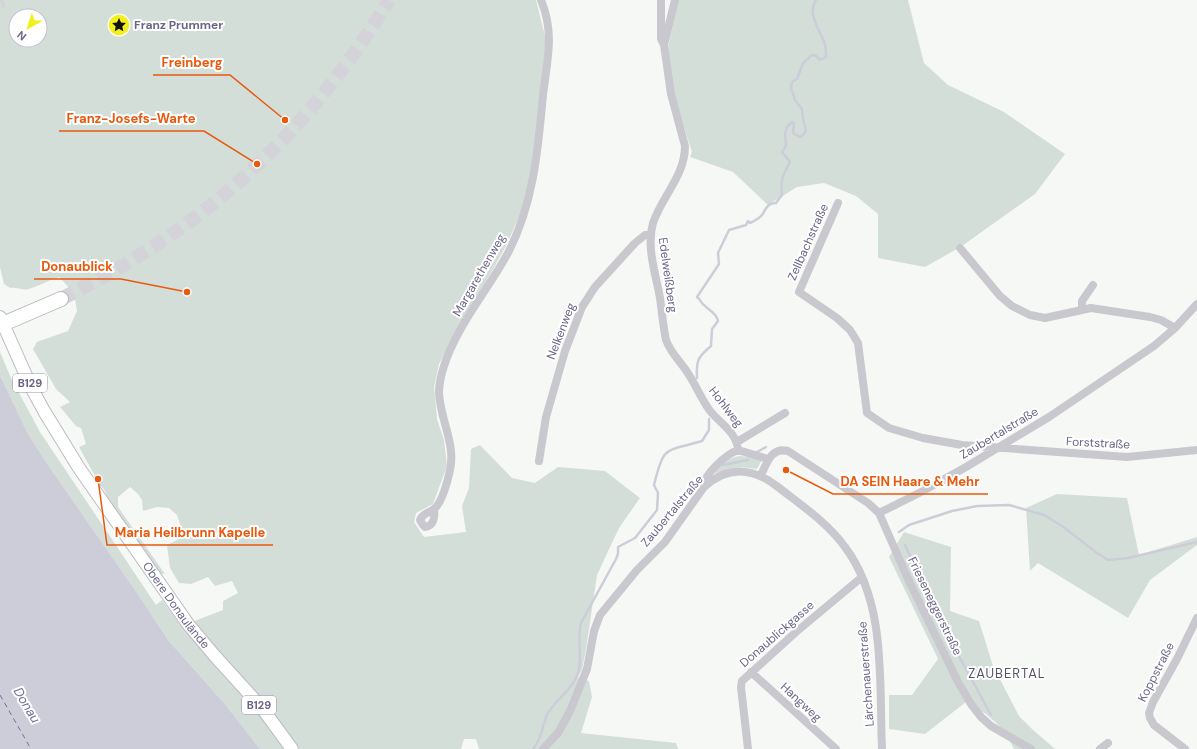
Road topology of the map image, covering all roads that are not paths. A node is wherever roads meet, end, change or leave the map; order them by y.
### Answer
1 (541, 0) edge
2 (661, 0) edge
3 (675, 0) edge
4 (664, 45) junction
5 (838, 203) dead end
6 (650, 235) junction
7 (960, 248) dead end
8 (1093, 285) dead end
9 (61, 299) tunnel mouth
10 (1197, 304) edge
11 (1082, 309) junction
12 (2, 320) edge
13 (1175, 328) junction
14 (696, 388) joint
15 (785, 413) dead end
16 (738, 446) junction
17 (998, 448) junction
18 (1197, 450) edge
19 (768, 459) junction
20 (539, 461) dead end
21 (761, 475) junction
22 (704, 488) junction
23 (434, 509) dead end
24 (879, 513) junction
25 (862, 577) junction
26 (1197, 618) edge
27 (751, 672) junction
28 (1108, 743) dead end
29 (292, 749) edge
30 (543, 749) edge
31 (748, 749) edge
32 (836, 749) edge
33 (882, 749) edge
34 (1031, 749) edge
35 (1100, 749) edge
36 (1185, 749) edge

1 - 23 street, Margarethenweg
2 - 4 street, Edelweißberg
3 - 4 street
4 - 6 street, Edelweißberg
5 - 17 street, Zellbachstraße
6 - 14 street, Edelweißberg
6 - 20 street, Nelkenweg
7 - 11 street
8 - 11 street
9 - 12 highway
10 - 13 street, Zaubertalstraße
11 - 13 street
12 - 29 main road, Obere Donaulände / B129
13 - 17 street, Zaubertalstraße
14 - 16 street, Hohlweg
15 - 16 street, Hohlweg
16 - 19 street
16 - 22 street, Hohlweg
17 - 18 street, Forststraße
17 - 24 street, Zaubertalstraße
19 - 21 street
19 - 24 street
21 - 22 street, Zaubertalstraße
21 - 25 street, Lärchenauerstraße
22 - 30 street, Zaubertalstraße
24 - 34 street, Frieseneggerstraße
25 - 27 street, Donaublickgasse
25 - 33 street, Lärchenauerstraße
26 - 36 street, Koppstraße
27 - 31 street, Donaublickgasse
27 - 32 street, Hangweg
28 - 35 street

